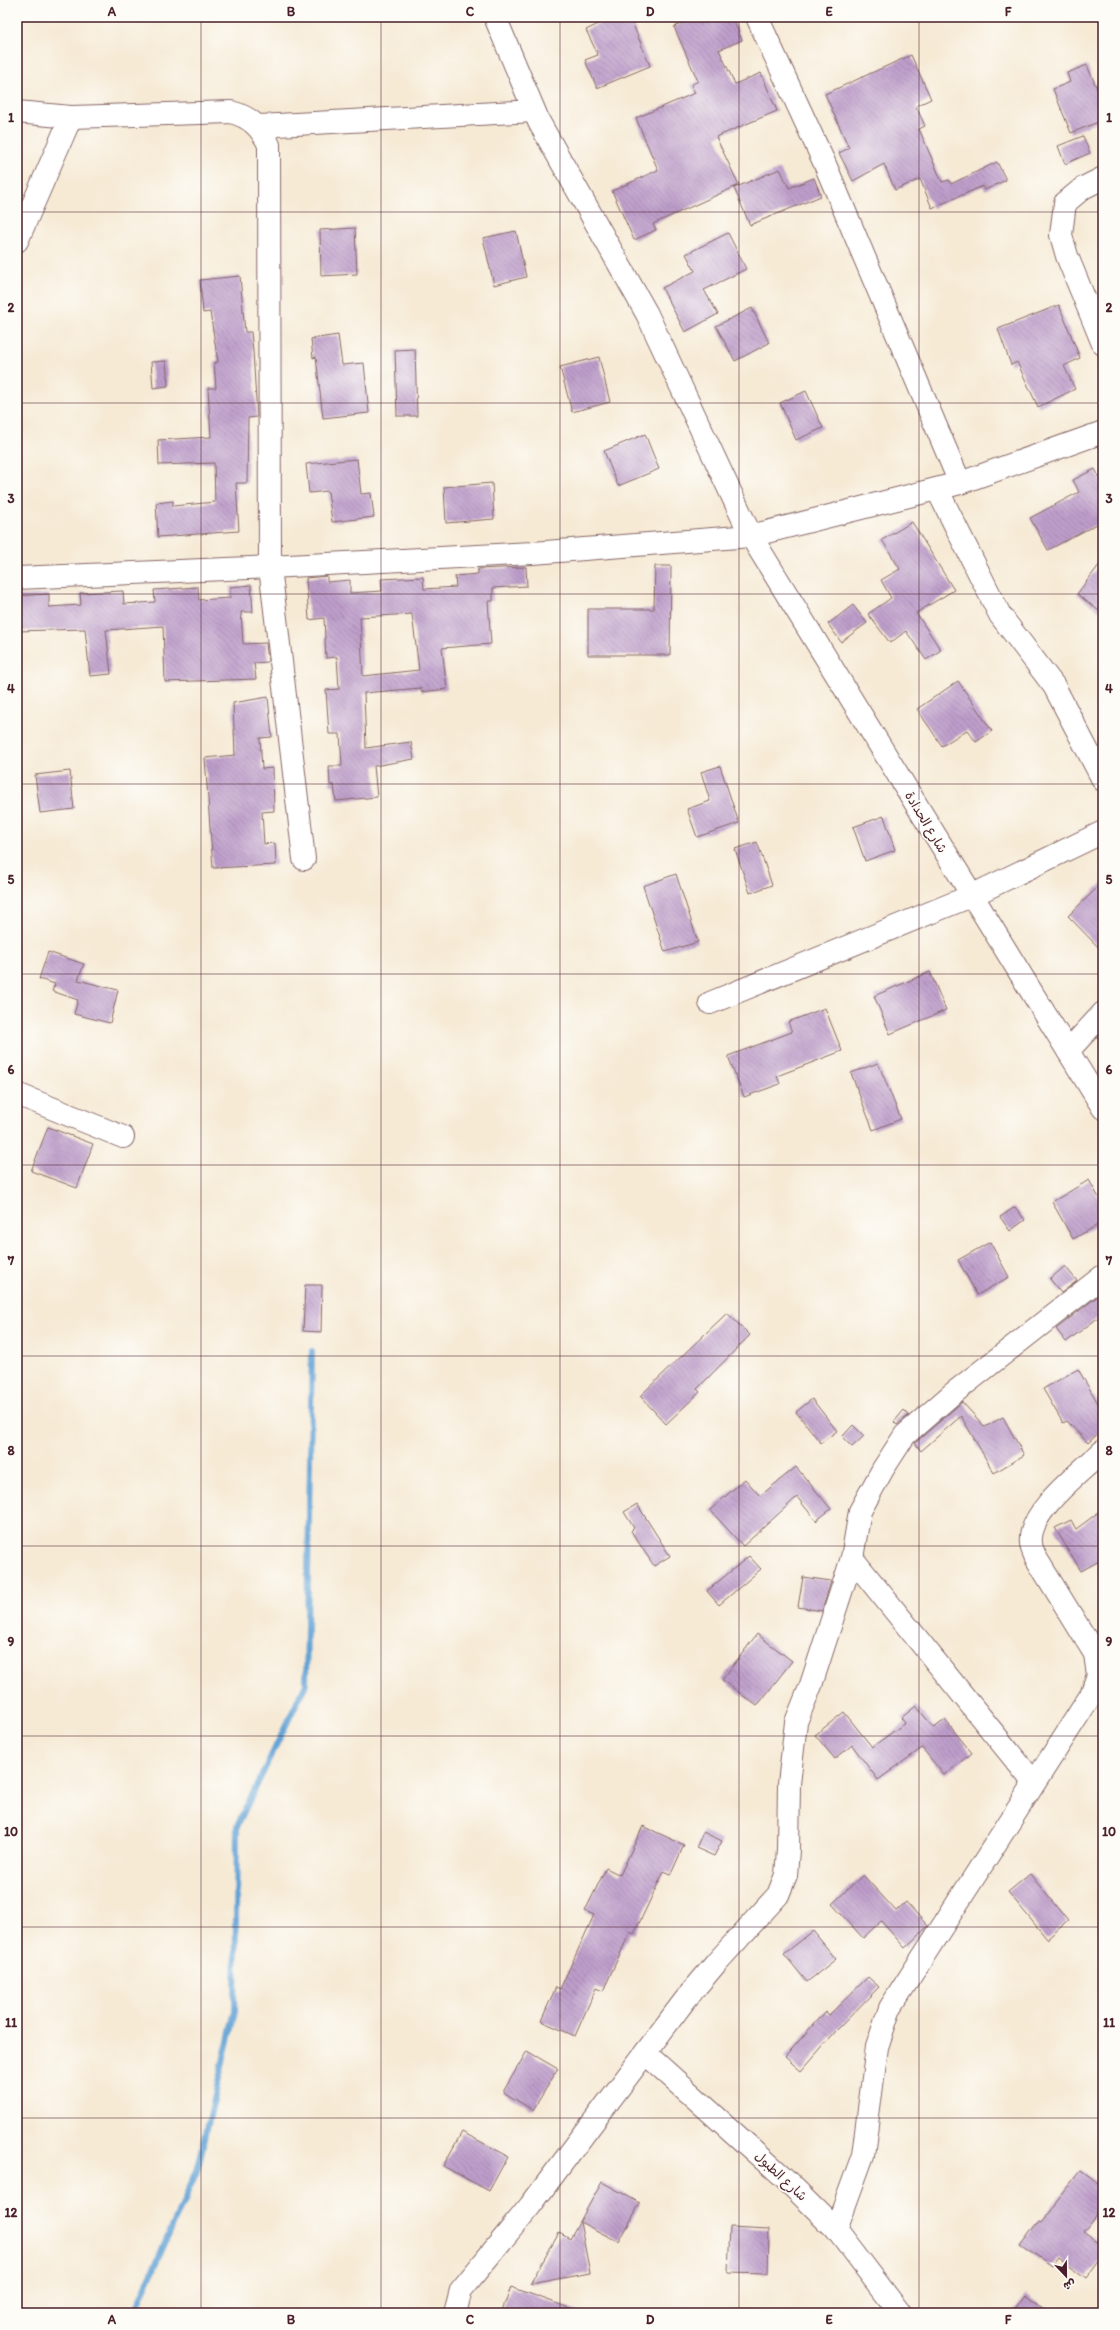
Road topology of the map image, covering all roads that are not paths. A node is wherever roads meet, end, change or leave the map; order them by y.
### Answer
1 (495, 17) edge
2 (757, 17) edge
3 (534, 111) junction
4 (17, 112) edge
5 (71, 116) junction
6 (259, 126) junction
7 (1103, 178) edge
8 (17, 241) edge
9 (1103, 344) edge
10 (1103, 432) edge
11 (960, 483) junction
12 (936, 490) junction
13 (751, 536) junction
14 (270, 567) junction
15 (17, 578) edge
16 (1103, 780) edge
17 (1103, 832) edge
18 (304, 859) dead end
19 (971, 896) junction
20 (710, 1003) dead end
21 (1103, 1013) edge
22 (1068, 1051) junction
23 (17, 1094) edge
24 (1103, 1108) edge
25 (123, 1136) dead end
26 (1103, 1276) edge
27 (1103, 1451) edge
28 (852, 1558) junction
29 (1034, 1783) junction
30 (645, 2053) junction
31 (836, 2229) junction
32 (455, 2313) edge
33 (900, 2313) edge

1 - 3 street, شارع الحدادة
2 - 11 street
3 - 6 street
3 - 13 street, شارع الحدادة
4 - 5 street
5 - 6 street
5 - 8 street
6 - 14 street
7 - 9 street
10 - 11 street
11 - 12 street
12 - 13 street
12 - 16 street
13 - 14 street
13 - 19 street, شارع الحدادة
14 - 15 street
14 - 18 street
17 - 19 street
19 - 20 street
19 - 22 street, شارع الحدادة
21 - 22 street
22 - 24 street, شارع الحدادة
23 - 25 street
26 - 28 street
27 - 29 street
28 - 29 street
28 - 30 street
29 - 31 street
30 - 31 street, شارع الطبول
30 - 32 street
31 - 33 street, شارع الطبول

